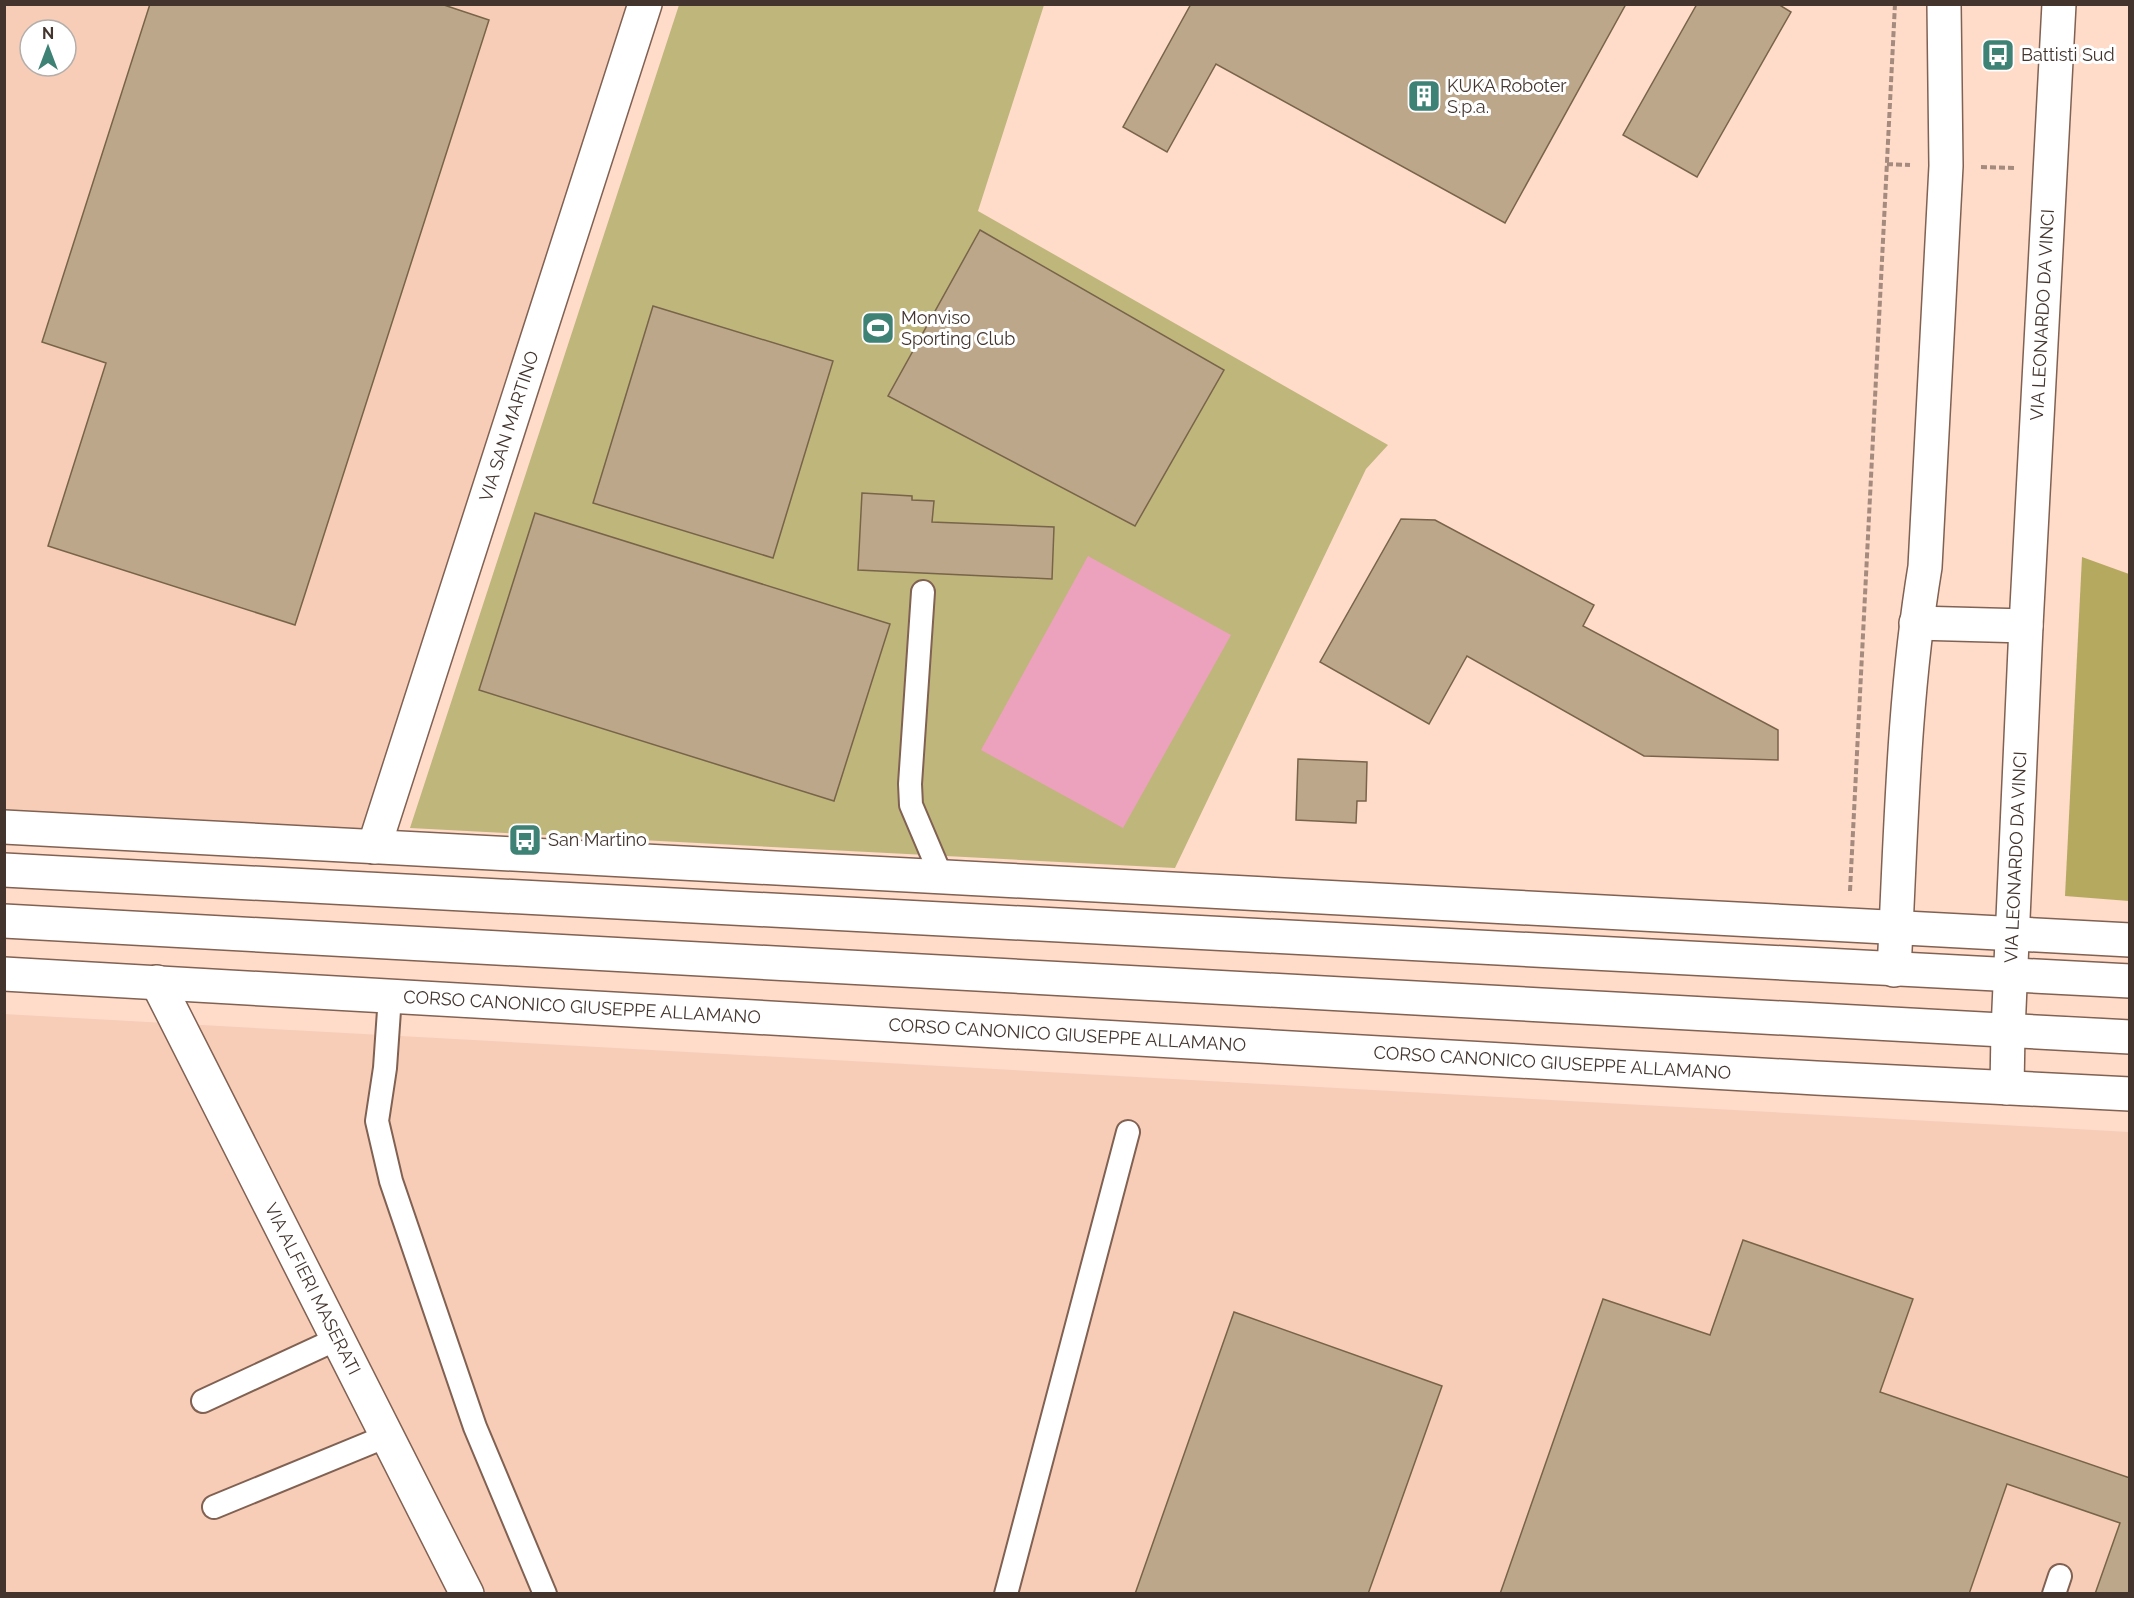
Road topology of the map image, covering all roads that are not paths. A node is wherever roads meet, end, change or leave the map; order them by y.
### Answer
1 (645, 4) edge
2 (1944, 4) edge
3 (2058, 4) edge
4 (923, 592) dead end
5 (1916, 623) junction
6 (2026, 626) junction
7 (4, 826) edge
8 (374, 848) junction
9 (4, 870) edge
10 (942, 878) junction
11 (4, 921) edge
12 (1896, 928) junction
13 (2012, 934) junction
14 (2130, 940) edge
15 (1894, 970) junction
16 (4, 974) edge
17 (2010, 975) junction
18 (2130, 981) edge
19 (157, 982) junction
20 (390, 996) junction
21 (2008, 1031) junction
22 (2130, 1037) edge
23 (2007, 1088) junction
24 (2130, 1094) edge
25 (1128, 1132) dead end
26 (338, 1339) junction
27 (203, 1401) dead end
28 (387, 1436) junction
29 (214, 1507) dead end
30 (467, 1593) edge
31 (545, 1593) edge
32 (1006, 1593) edge

1 - 8 street, VIA SAN MARTINO
2 - 5 street
3 - 6 street, VIA LEONARDO DA VINCI
4 - 10 lane
5 - 6 street
5 - 12 street
6 - 13 street, VIA LEONARDO DA VINCI
7 - 8 street
8 - 10 street
9 - 15 street
10 - 12 street
11 - 21 street
12 - 13 street
12 - 15 street
13 - 14 street
13 - 17 street, VIA LEONARDO DA VINCI
15 - 17 street
16 - 19 street, CORSO CANONICO GIUSEPPE ALLAMANO
17 - 18 street
17 - 21 street, VIA LEONARDO DA VINCI
19 - 20 street, CORSO CANONICO GIUSEPPE ALLAMANO
19 - 26 street, VIA ALFIERI MASERATI
20 - 23 street, CORSO CANONICO GIUSEPPE ALLAMANO
20 - 31 lane
21 - 22 street
21 - 23 street, VIA LEONARDO DA VINCI
23 - 24 street, CORSO CANONICO GIUSEPPE ALLAMANO
25 - 32 lane
26 - 27 lane
26 - 28 street, VIA ALFIERI MASERATI
28 - 29 lane
28 - 30 street, VIA ALFIERI MASERATI

